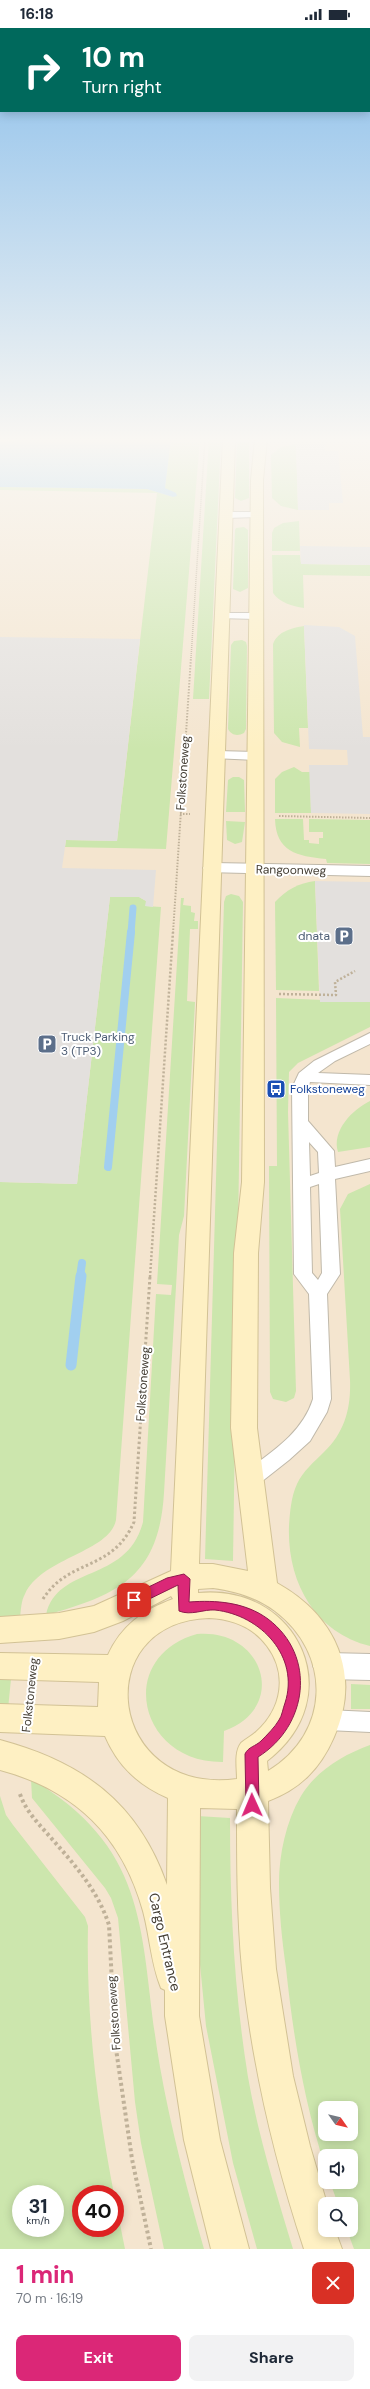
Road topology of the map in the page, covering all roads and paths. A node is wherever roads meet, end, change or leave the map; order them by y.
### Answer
1 (198, 543) edge
2 (225, 543) edge
3 (257, 543) edge
4 (222, 616) junction
5 (256, 616) junction
6 (217, 755) junction
7 (256, 756) junction
8 (256, 816) junction
9 (370, 818) edge
10 (212, 868) junction
11 (255, 869) junction
12 (370, 871) edge
13 (355, 971) dead end
14 (254, 994) junction
15 (370, 1038) edge
16 (304, 1077) junction
17 (370, 1080) edge
18 (300, 1122) junction
19 (370, 1165) edge
20 (327, 1176) junction
21 (302, 1184) junction
22 (318, 1293) junction
23 (249, 1480) junction
24 (184, 1579) junction
25 (264, 1588) junction
26 (183, 1608) junction
27 (38, 1627) junction
28 (0, 1630) edge
29 (0, 1666) edge
30 (328, 1666) junction
31 (370, 1667) edge
32 (116, 1669) junction
33 (0, 1718) edge
34 (327, 1720) junction
35 (115, 1722) junction
36 (370, 1722) edge
37 (12, 1757) edge
38 (184, 1791) junction
39 (252, 1791) junction
40 (182, 2016) junction
41 (152, 2249) edge
42 (230, 2249) edge
43 (323, 2249) edge

1 - 27 path, Folkstoneweg
2 - 4 street
3 - 5 street
4 - 5 lane
4 - 6 street
5 - 7 street
6 - 7 lane
6 - 10 street
7 - 8 street
8 - 9 path
8 - 11 street
10 - 11 street, Rangoonweg
10 - 24 street
11 - 12 street, Rangoonweg
11 - 14 street
13 - 14 path
14 - 23 street
15 - 16 lane
16 - 17 lane
16 - 18 lane
18 - 20 lane
18 - 21 lane
19 - 20 lane
20 - 21 lane
20 - 22 lane
21 - 22 lane
22 - 23 lane
23 - 25 street
24 - 25 street
24 - 26 street
24 - 27 street
25 - 30 street
26 - 32 street
26 - 39 street
27 - 28 street
29 - 32 street
30 - 31 street
30 - 34 street
32 - 35 street
33 - 35 street
34 - 36 lane
34 - 39 street
35 - 38 street
37 - 40 street, Cargo Entrance
37 - 41 path, Folkstoneweg
38 - 39 street
38 - 40 street
39 - 43 street
40 - 42 street

